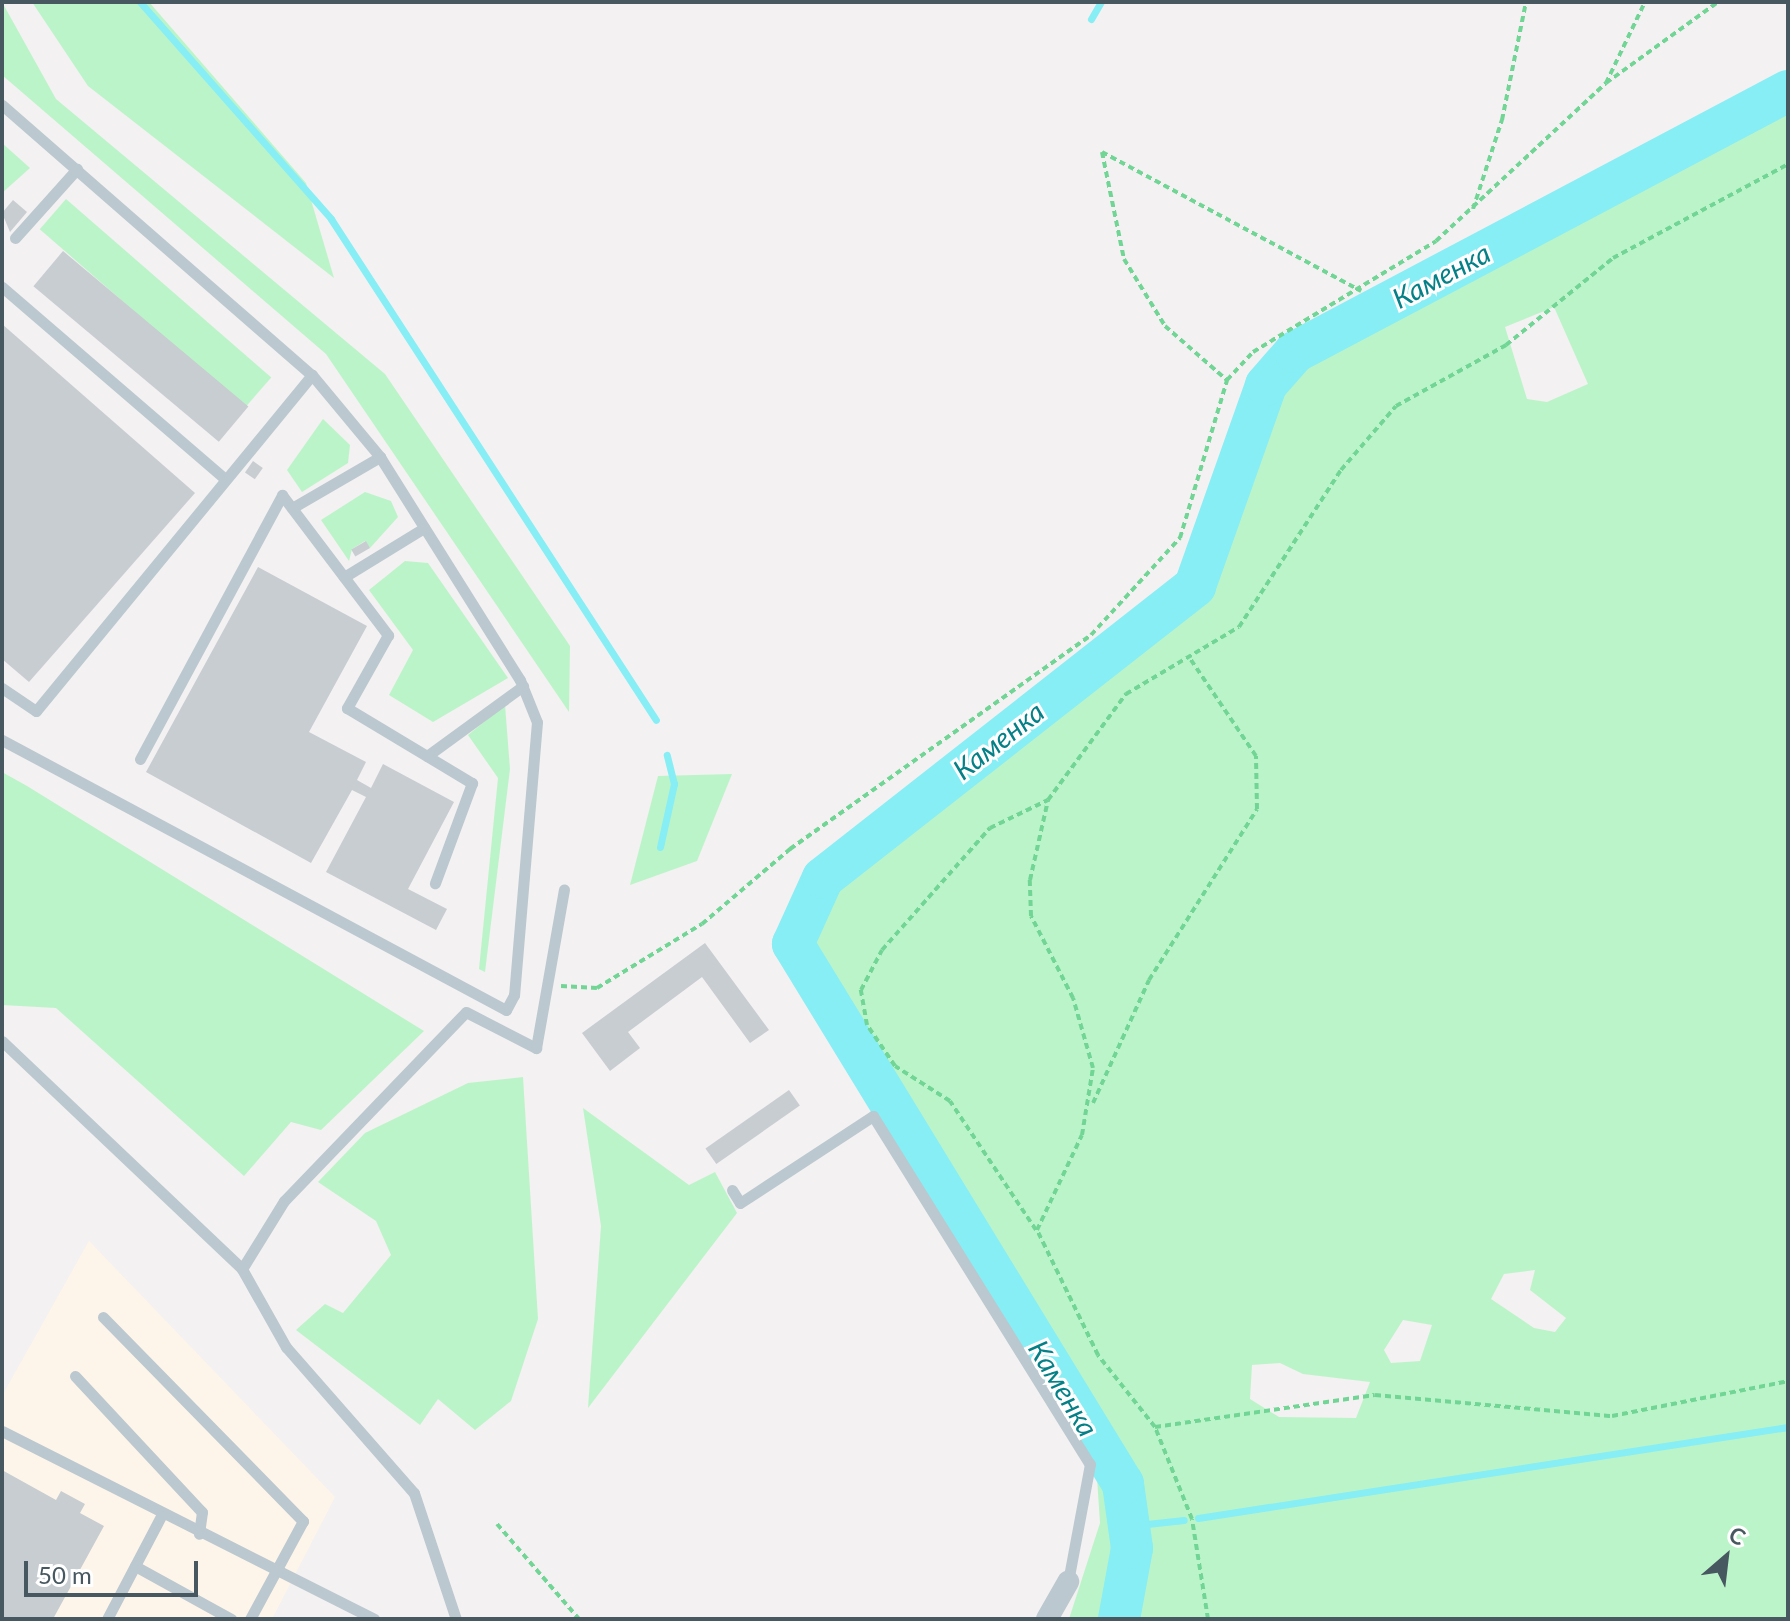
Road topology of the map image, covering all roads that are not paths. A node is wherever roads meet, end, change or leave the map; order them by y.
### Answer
1 (2, 105) edge
2 (77, 169) junction
3 (15, 238) dead end
4 (2, 287) edge
5 (312, 375) junction
6 (380, 457) junction
7 (224, 478) junction
8 (292, 508) junction
9 (424, 528) junction
10 (344, 577) junction
11 (523, 686) junction
12 (2, 688) edge
13 (2, 740) edge
14 (427, 756) junction
15 (140, 759) dead end
16 (435, 883) dead end
17 (564, 889) dead end
18 (2, 1041) edge
19 (732, 1190) dead end
20 (242, 1269) junction
21 (103, 1317) dead end
22 (75, 1376) dead end
23 (2, 1431) edge
24 (161, 1516) junction
25 (199, 1534) junction
26 (135, 1566) junction
27 (276, 1571) junction
28 (1068, 1582) joint
29 (107, 1619) edge
30 (231, 1619) edge
31 (250, 1619) edge
32 (374, 1619) edge
33 (456, 1619) edge
34 (1047, 1619) edge

1 - 2 lane
2 - 3 lane
2 - 5 lane
4 - 7 lane
5 - 6 lane
5 - 7 lane
6 - 8 lane
6 - 9 lane
7 - 12 lane
8 - 10 lane
8 - 15 lane
9 - 10 lane
9 - 11 lane
10 - 14 lane
11 - 13 lane
11 - 14 lane
14 - 16 lane
17 - 20 lane
18 - 20 lane
19 - 28 lane
20 - 33 lane
21 - 27 lane
22 - 25 lane
23 - 24 lane
24 - 25 lane
24 - 26 lane
25 - 27 lane
26 - 29 lane
26 - 30 lane
27 - 31 lane
27 - 32 lane
28 - 34 street

